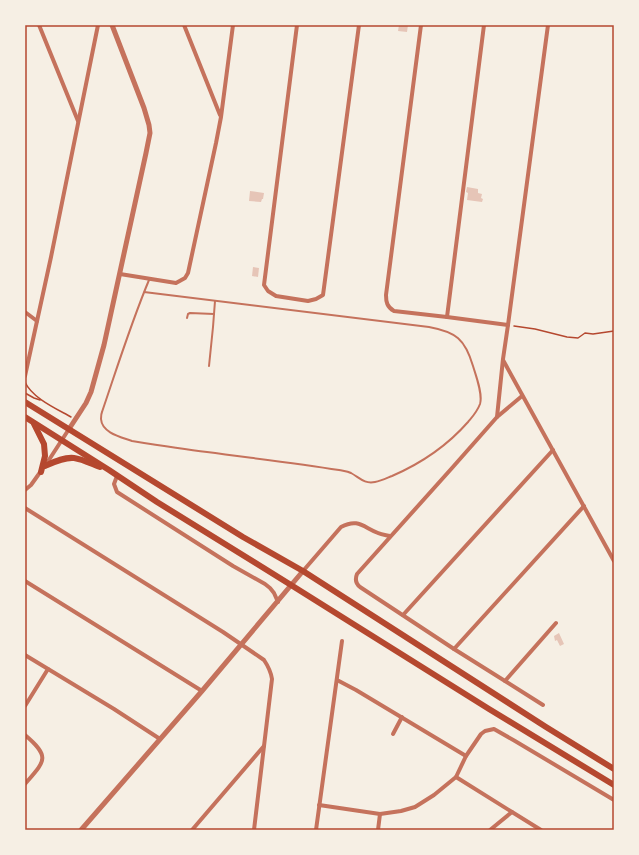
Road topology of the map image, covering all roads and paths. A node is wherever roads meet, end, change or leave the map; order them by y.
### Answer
1 (39, 25) edge
2 (98, 25) edge
3 (112, 25) edge
4 (184, 25) edge
5 (233, 25) edge
6 (297, 25) edge
7 (359, 25) edge
8 (421, 25) edge
9 (484, 25) edge
10 (548, 25) edge
11 (221, 117) junction
12 (78, 121) junction
13 (120, 274) junction
14 (150, 278) junction
15 (144, 292) junction
16 (215, 301) junction
17 (25, 312) edge
18 (214, 314) junction
19 (447, 317) junction
20 (187, 318) dead end
21 (37, 321) junction
22 (508, 325) junction
23 (614, 331) edge
24 (503, 359) junction
25 (209, 366) dead end
26 (25, 376) edge
27 (25, 382) edge
28 (25, 393) edge
29 (522, 396) junction
30 (42, 400) junction
31 (25, 402) edge
32 (25, 417) edge
33 (497, 417) junction
34 (76, 419) junction
35 (34, 423) junction
36 (69, 429) junction
37 (62, 440) junction
38 (553, 450) junction
39 (45, 466) junction
40 (109, 470) junction
41 (41, 472) junction
42 (117, 476) junction
43 (25, 490) edge
44 (584, 506) junction
45 (25, 508) edge
46 (390, 536) junction
47 (614, 561) edge
48 (303, 571) junction
49 (25, 582) edge
50 (292, 585) junction
51 (278, 602) junction
52 (403, 615) junction
53 (556, 623) dead end
54 (342, 641) dead end
55 (242, 645) junction
56 (454, 649) junction
57 (25, 655) edge
58 (48, 669) junction
59 (337, 680) junction
60 (505, 681) junction
61 (202, 691) junction
62 (543, 705) dead end
63 (25, 706) edge
64 (402, 717) junction
65 (393, 734) dead end
66 (25, 735) edge
67 (160, 739) junction
68 (264, 746) junction
69 (466, 756) junction
70 (614, 769) edge
71 (456, 777) junction
72 (25, 784) edge
73 (614, 785) edge
74 (614, 800) edge
75 (319, 805) junction
76 (512, 812) junction
77 (380, 814) junction
78 (82, 830) edge
79 (192, 830) edge
80 (254, 830) edge
81 (316, 830) edge
82 (378, 830) edge
83 (490, 830) edge
84 (541, 830) edge

1 - 12 street
2 - 12 street
3 - 13 street
4 - 11 street
5 - 11 street
6 - 7 street
8 - 19 street
9 - 19 street
10 - 22 street
11 - 14 street
12 - 21 street
13 - 14 street
13 - 34 street
14 - 15 lane
15 - 16 lane
15 - 16 lane
16 - 18 lane
17 - 21 street
18 - 20 lane
18 - 25 lane
19 - 22 street
21 - 26 street
22 - 23 path
22 - 24 street
24 - 29 street
24 - 33 street
27 - 30 path
28 - 30 path
29 - 33 street
29 - 38 street
30 - 34 path
31 - 36 main road
32 - 35 main road
33 - 46 street
34 - 36 street
35 - 37 main road
35 - 41 main road
36 - 37 street
36 - 48 main road
37 - 39 street
37 - 40 main road
38 - 44 street
38 - 52 street
39 - 40 main road
39 - 41 street
40 - 42 main road
41 - 43 street
42 - 50 main road
42 - 51 street
44 - 47 street
44 - 56 street
45 - 55 street
46 - 48 street
46 - 52 street
48 - 50 street
48 - 70 main road
49 - 61 street
50 - 51 street
50 - 73 main road
51 - 55 street
52 - 56 street
53 - 60 street
54 - 59 street
55 - 61 street
55 - 68 street
56 - 60 street
57 - 58 street
58 - 63 street
58 - 67 street
59 - 64 street
59 - 75 street
60 - 62 street
61 - 67 street
64 - 65 street
64 - 69 street
66 - 72 street
67 - 78 street
68 - 79 street
68 - 80 street
69 - 71 street
69 - 74 street
71 - 76 street
71 - 77 street
75 - 77 street
75 - 81 street
76 - 83 street
76 - 84 street
77 - 82 street

